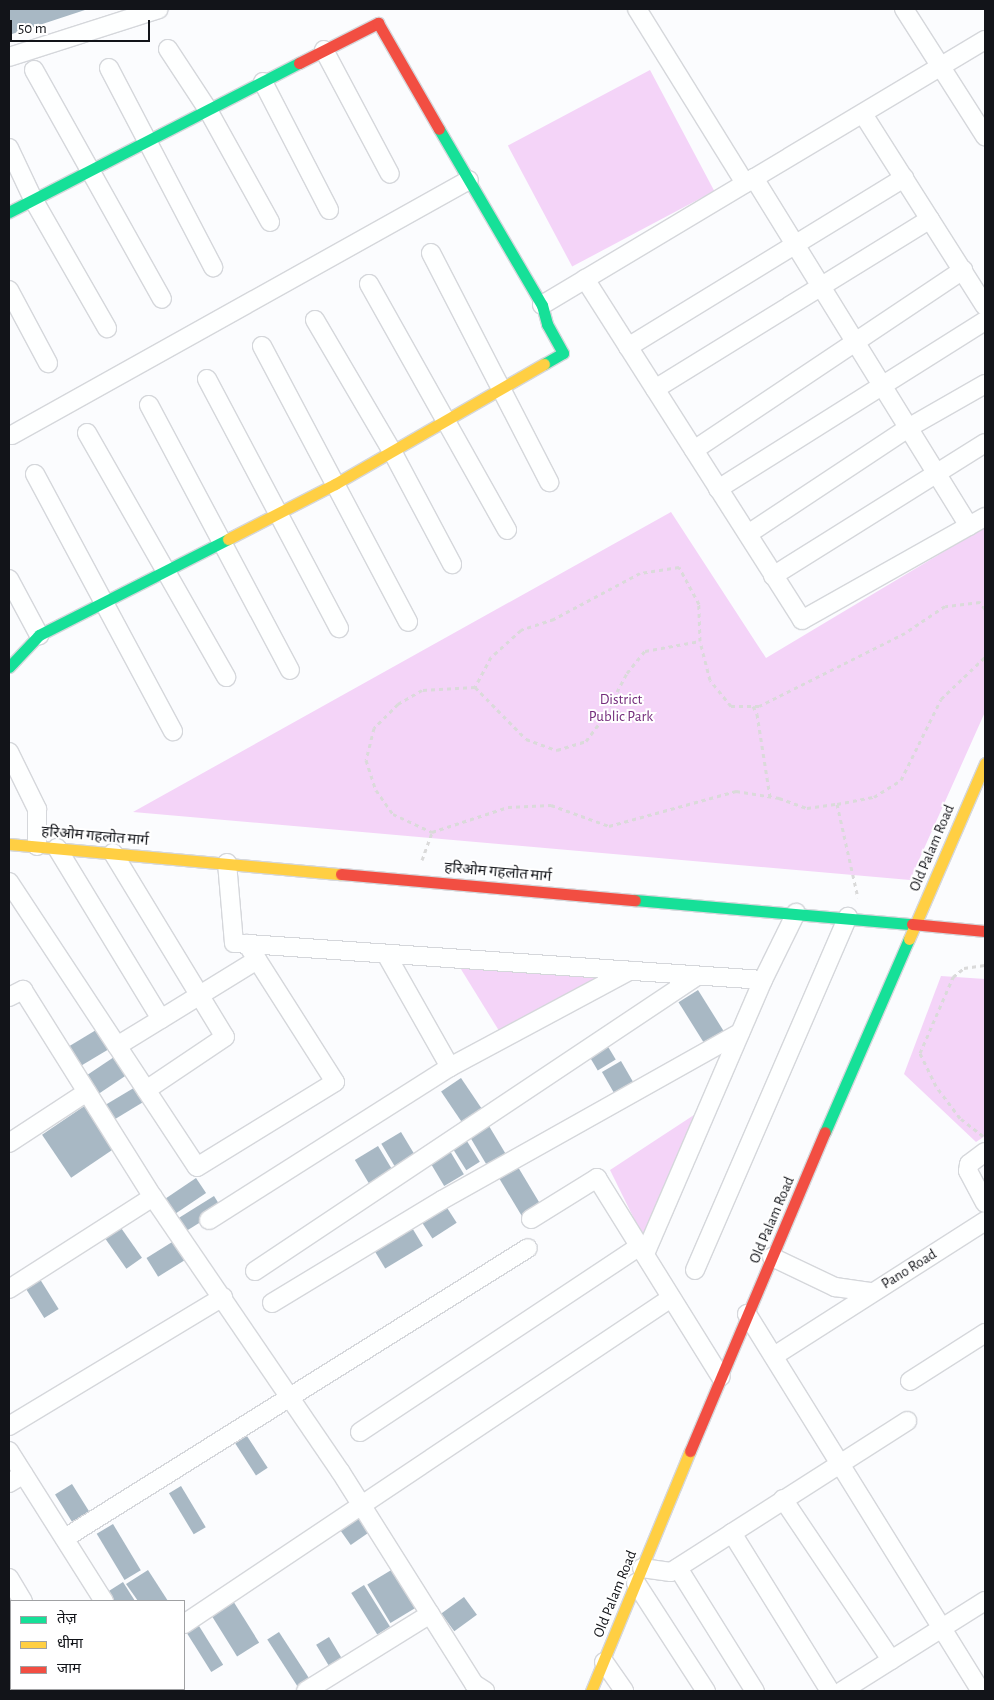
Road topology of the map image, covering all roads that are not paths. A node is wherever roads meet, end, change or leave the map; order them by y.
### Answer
1 (159, 9) edge
2 (637, 9) edge
3 (904, 9) edge
4 (985, 40) edge
5 (168, 48) dead end
6 (324, 50) junction
7 (9, 57) edge
8 (941, 66) junction
9 (109, 68) dead end
10 (34, 70) dead end
11 (263, 82) junction
12 (208, 110) junction
13 (862, 114) junction
14 (985, 136) edge
15 (146, 142) junction
16 (9, 148) edge
17 (91, 170) junction
18 (390, 174) dead end
19 (904, 178) junction
20 (469, 180) junction
21 (750, 181) junction
22 (33, 199) junction
23 (329, 210) dead end
24 (9, 212) edge
25 (930, 219) junction
26 (270, 222) dead end
27 (796, 245) junction
28 (431, 253) dead end
29 (213, 267) dead end
30 (962, 270) junction
31 (585, 279) junction
32 (369, 284) dead end
33 (822, 287) junction
34 (9, 290) edge
35 (162, 298) dead end
36 (542, 305) junction
37 (985, 306) edge
38 (315, 320) dead end
39 (985, 321) edge
40 (107, 328) dead end
41 (855, 340) junction
42 (262, 346) dead end
43 (628, 347) junction
44 (48, 363) dead end
45 (207, 378) dead end
46 (985, 384) edge
47 (882, 386) junction
48 (497, 388) junction
49 (655, 389) junction
50 (149, 405) dead end
51 (444, 422) junction
52 (908, 428) junction
53 (87, 433) dead end
54 (12, 434) dead end
55 (985, 442) edge
56 (694, 450) junction
57 (393, 453) junction
58 (935, 472) junction
59 (34, 474) dead end
60 (549, 482) dead end
61 (335, 484) junction
62 (718, 489) junction
63 (280, 513) junction
64 (985, 517) edge
65 (969, 526) junction
66 (507, 530) dead end
67 (748, 534) junction
68 (223, 543) junction
69 (452, 564) dead end
70 (168, 570) junction
71 (774, 576) junction
72 (9, 579) edge
73 (106, 601) junction
74 (408, 622) dead end
75 (339, 628) dead end
76 (39, 635) junction
77 (9, 667) edge
78 (290, 670) dead end
79 (226, 677) dead end
80 (173, 731) dead end
81 (9, 752) edge
82 (985, 763) edge
83 (978, 798) edge
84 (9, 844) edge
85 (37, 846) junction
86 (57, 848) junction
87 (113, 853) junction
88 (227, 863) junction
89 (9, 882) edge
90 (796, 913) junction
91 (855, 918) junction
92 (916, 923) junction
93 (985, 931) edge
94 (247, 944) junction
95 (386, 954) junction
96 (256, 960) junction
97 (630, 971) junction
98 (697, 976) junction
99 (763, 980) junction
100 (200, 996) junction
101 (9, 997) edge
102 (160, 1019) junction
103 (740, 1034) junction
104 (117, 1046) junction
105 (450, 1067) junction
106 (146, 1090) junction
107 (87, 1092) junction
108 (9, 1143) edge
109 (985, 1152) edge
110 (153, 1198) junction
111 (985, 1203) edge
112 (531, 1219) dead end
113 (209, 1220) dead end
114 (985, 1221) edge
115 (528, 1248) dead end
116 (643, 1250) junction
117 (772, 1257) junction
118 (695, 1270) dead end
119 (255, 1271) dead end
120 (9, 1289) edge
121 (872, 1292) junction
122 (223, 1297) junction
123 (671, 1298) junction
124 (272, 1303) dead end
125 (747, 1314) junction
126 (985, 1333) edge
127 (774, 1356) junction
128 (721, 1377) junction
129 (910, 1380) dead end
130 (290, 1396) junction
131 (907, 1421) dead end
132 (9, 1426) edge
133 (360, 1432) dead end
134 (9, 1451) edge
135 (840, 1462) junction
136 (16, 1479) edge
137 (784, 1499) junction
138 (361, 1503) junction
139 (732, 1533) junction
140 (64, 1538) junction
141 (678, 1568) junction
142 (639, 1575) junction
143 (9, 1578) edge
144 (22, 1600) edge
145 (103, 1600) edge
146 (985, 1601) edge
147 (430, 1614) junction
148 (185, 1623) edge
149 (943, 1627) junction
150 (891, 1660) junction
151 (604, 1662) junction
152 (477, 1689) edge
153 (306, 1691) edge
154 (591, 1691) edge
155 (624, 1691) edge
156 (706, 1691) edge
157 (755, 1691) edge
158 (830, 1691) edge
159 (842, 1691) edge
160 (981, 1691) edge

1 - 7 street
2 - 21 street
3 - 8 street
4 - 8 street
5 - 12 street
6 - 11 street
6 - 18 street
6 - 20 street
8 - 13 street
8 - 14 street
9 - 15 street
10 - 17 street
11 - 12 street
11 - 23 street
12 - 15 street
12 - 26 street
13 - 19 street
13 - 21 street
15 - 17 street
15 - 29 street
16 - 22 street
17 - 22 street
17 - 35 street
19 - 25 street
19 - 27 street
20 - 36 street
20 - 54 street
21 - 27 street
21 - 31 street
22 - 24 street
22 - 40 street
25 - 30 street
25 - 33 street
27 - 33 street
27 - 43 street
28 - 48 street
30 - 37 street
30 - 41 street
31 - 36 street
31 - 43 street
32 - 51 street
33 - 41 street
33 - 49 street
34 - 44 street
36 - 48 street
38 - 57 street
39 - 47 street
41 - 47 street
41 - 56 street
42 - 61 street
43 - 49 street
45 - 63 street
46 - 52 street
47 - 52 street
47 - 62 street
48 - 51 street
48 - 60 street
49 - 56 street
50 - 68 street
51 - 57 street
51 - 66 street
52 - 58 street
52 - 67 street
53 - 70 street
55 - 58 street
56 - 62 street
57 - 61 street
57 - 69 street
58 - 65 street
58 - 71 street
59 - 73 street
61 - 63 street
61 - 74 street
62 - 67 street
63 - 68 street
63 - 75 street
64 - 65 street
65 - 71 street
67 - 71 street
68 - 70 street
68 - 78 street
70 - 73 street
70 - 79 street
72 - 76 street
73 - 76 street
73 - 80 street
76 - 77 street
81 - 85 street
82 - 83 street, Old Palam Road
83 - 92 street, Old Palam Road
84 - 85 street, हरिओम गहलोत मार्ग
85 - 86 street, हरिओम गहलोत मार्ग
86 - 87 street, हरिओम गहलोत मार्ग
86 - 102 street
87 - 88 street, हरिओम गहलोत मार्ग
87 - 100 street
88 - 90 street, हरिओम गहलोत मार्ग
88 - 94 street
89 - 104 street
90 - 91 street, हरिओम गहलोत मार्ग
90 - 99 street
91 - 92 street, हरिओम गहलोत मार्ग
91 - 118 street
92 - 93 street, हरिओम गहलोत मार्ग
92 - 117 street, Old Palam Road
94 - 95 street
94 - 96 street
95 - 97 street
95 - 105 street
96 - 100 street
96 - 106 street
97 - 98 street
97 - 105 street
98 - 99 street
98 - 119 street
99 - 103 street
100 - 102 street
100 - 106 street
101 - 107 street
102 - 104 street
103 - 116 street
103 - 124 street
104 - 106 street
105 - 113 street
107 - 108 street
107 - 110 street
109 - 111 street
110 - 120 street
110 - 122 street
112 - 116 street
114 - 121 street, Pano Road
115 - 130 street
116 - 123 street
116 - 133 street
117 - 121 street, Pano Road
117 - 125 street, Old Palam Road
121 - 127 street
122 - 130 street
122 - 132 street
123 - 128 street
123 - 138 street
125 - 127 street
125 - 128 street, Old Palam Road
126 - 129 street
127 - 135 street
128 - 142 street, Old Palam Road
130 - 138 street
130 - 140 street
131 - 135 street
134 - 136 street
135 - 137 street
135 - 149 street
136 - 140 street
137 - 139 street
137 - 150 street
138 - 147 street
138 - 148 street
139 - 141 street
139 - 158 street
140 - 145 street
141 - 142 street
141 - 157 street
142 - 151 street, Old Palam Road
142 - 156 street
143 - 144 street
146 - 149 street
147 - 152 street
147 - 153 street
149 - 150 street
149 - 160 street
150 - 159 street
151 - 154 street, Old Palam Road
151 - 155 street

